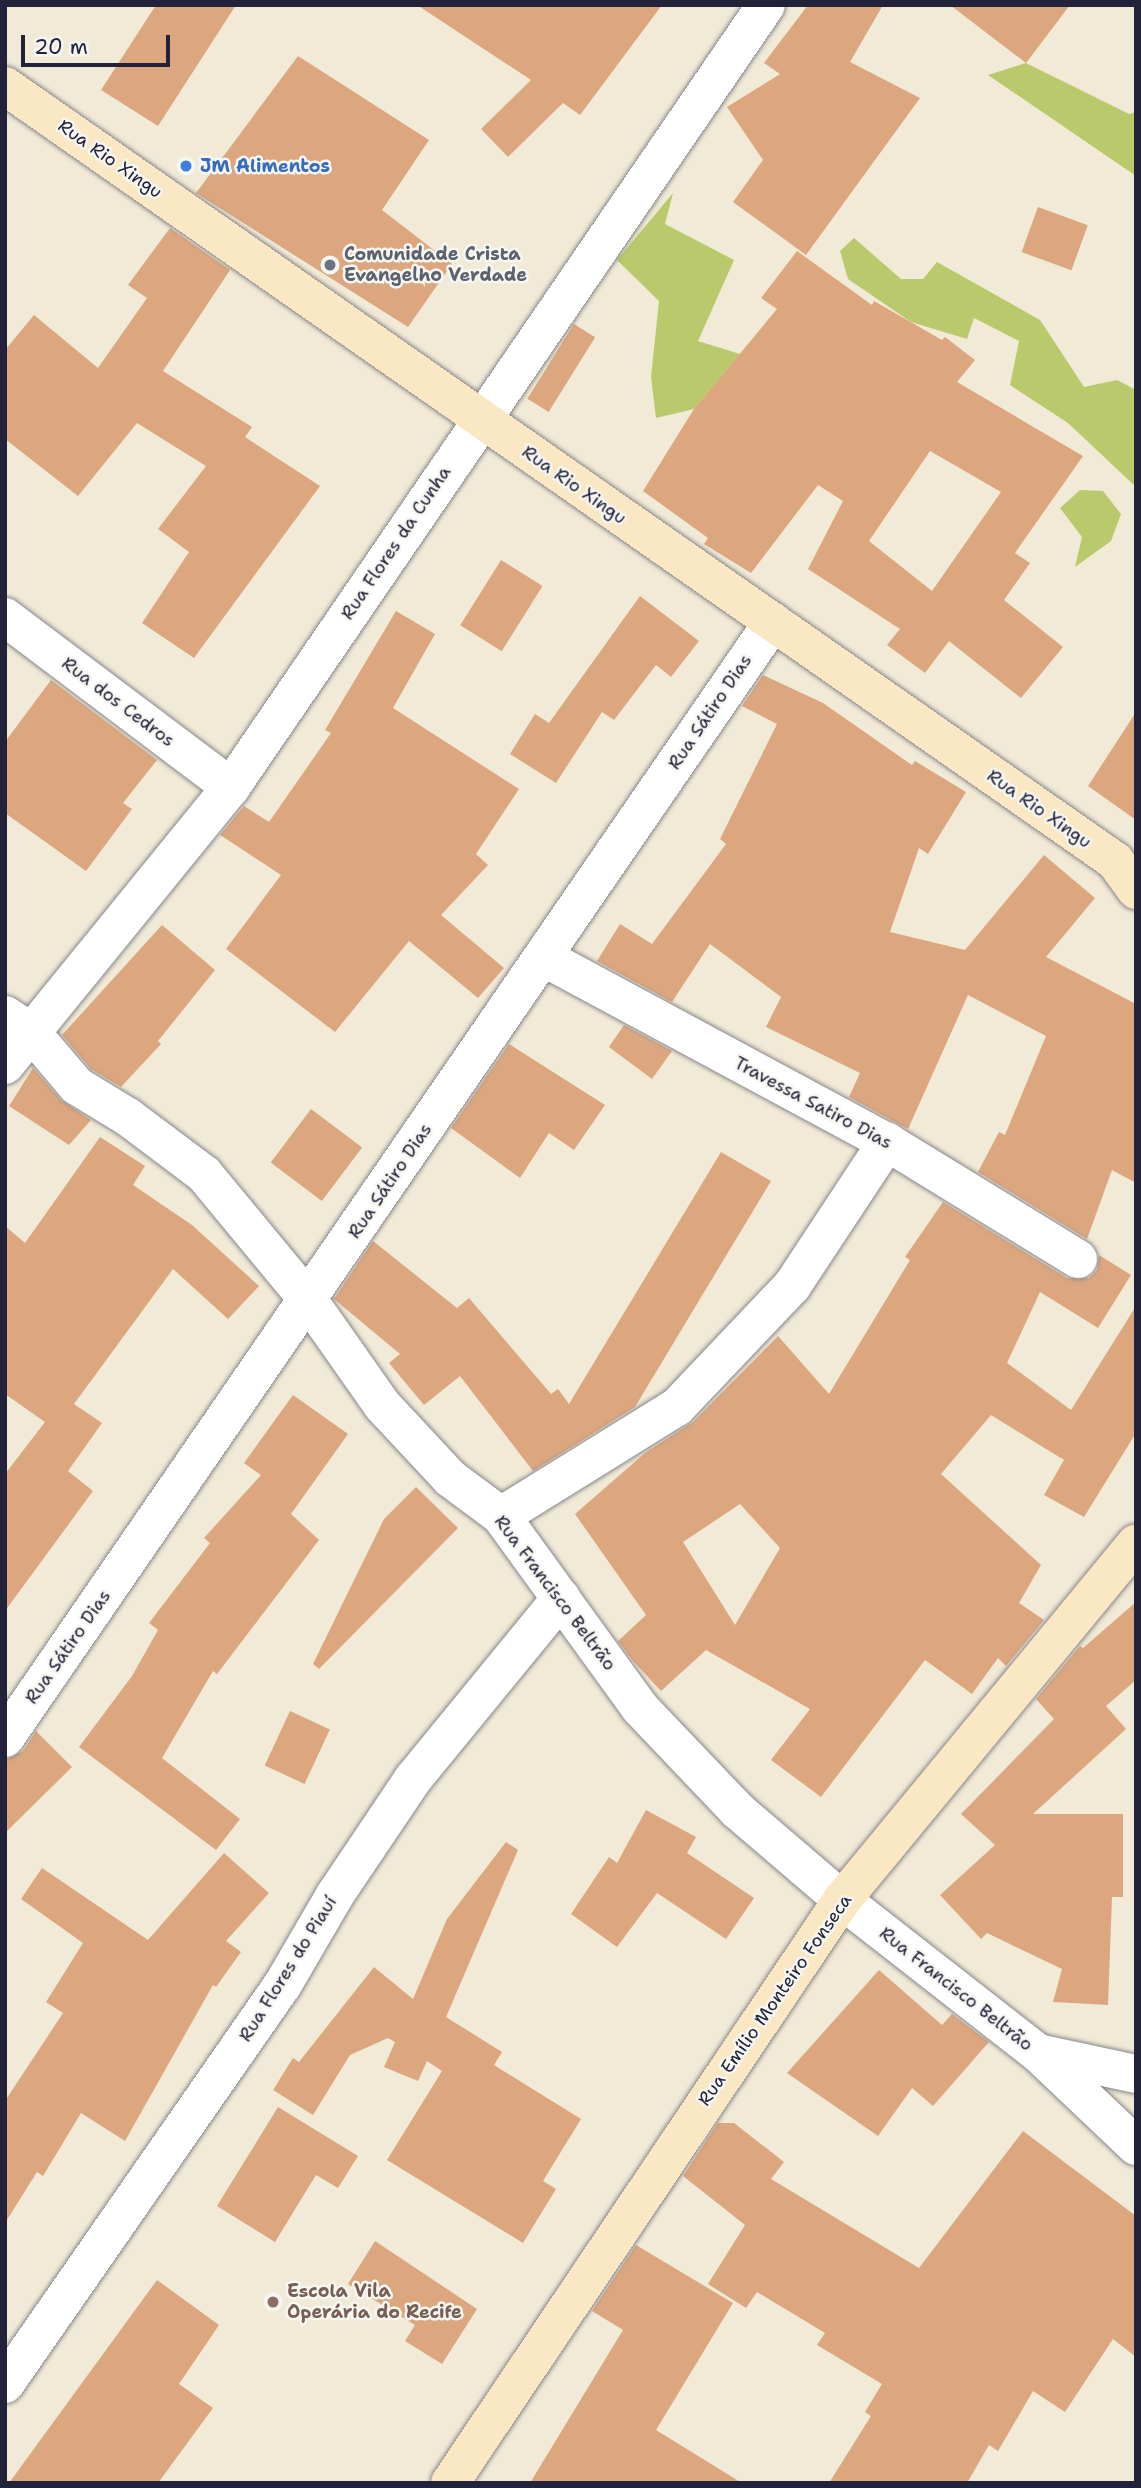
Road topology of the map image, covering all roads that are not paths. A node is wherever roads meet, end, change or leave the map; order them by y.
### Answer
1 (766, 5) edge
2 (5, 86) edge
3 (479, 419) junction
4 (5, 617) edge
5 (773, 622) junction
6 (231, 787) junction
7 (1129, 869) edge
8 (543, 957) junction
9 (18, 1023) edge
10 (5, 1065) edge
11 (887, 1142) junction
12 (1078, 1259) dead end
13 (309, 1301) junction
14 (501, 1516) junction
15 (1136, 1543) edge
16 (561, 1598) junction
17 (5, 1738) edge
18 (842, 1900) junction
19 (1038, 2053) junction
20 (1136, 2074) edge
21 (1136, 2146) edge
22 (5, 2384) edge
23 (450, 2483) edge

1 - 3 street, Rua Flores da Cunha
2 - 3 main road, Rua Rio Xingu
3 - 5 main road, Rua Rio Xingu
3 - 6 street, Rua Flores da Cunha
4 - 6 street, Rua dos Cedros
5 - 7 main road, Rua Rio Xingu
5 - 8 street, Rua Sátiro Dias
6 - 9 street, Rua Flores da Cunha
8 - 11 street, Travessa Satiro Dias
8 - 13 street, Rua Sátiro Dias
9 - 10 street, Rua Flores da Cunha
9 - 13 street, Rua Francisco Beltrão
11 - 12 street, Travessa Satiro Dias
11 - 14 street
13 - 14 street, Rua Francisco Beltrão
13 - 17 street, Rua Sátiro Dias
14 - 16 street, Rua Francisco Beltrão
15 - 18 main road, Rua Emílio Monteiro Fonseca
16 - 18 street, Rua Francisco Beltrão
16 - 22 street, Rua Flores do Piauí
18 - 19 street, Rua Francisco Beltrão
18 - 23 main road, Rua Emílio Monteiro Fonseca
19 - 20 street
19 - 21 street, Rua Francisco Beltrão

